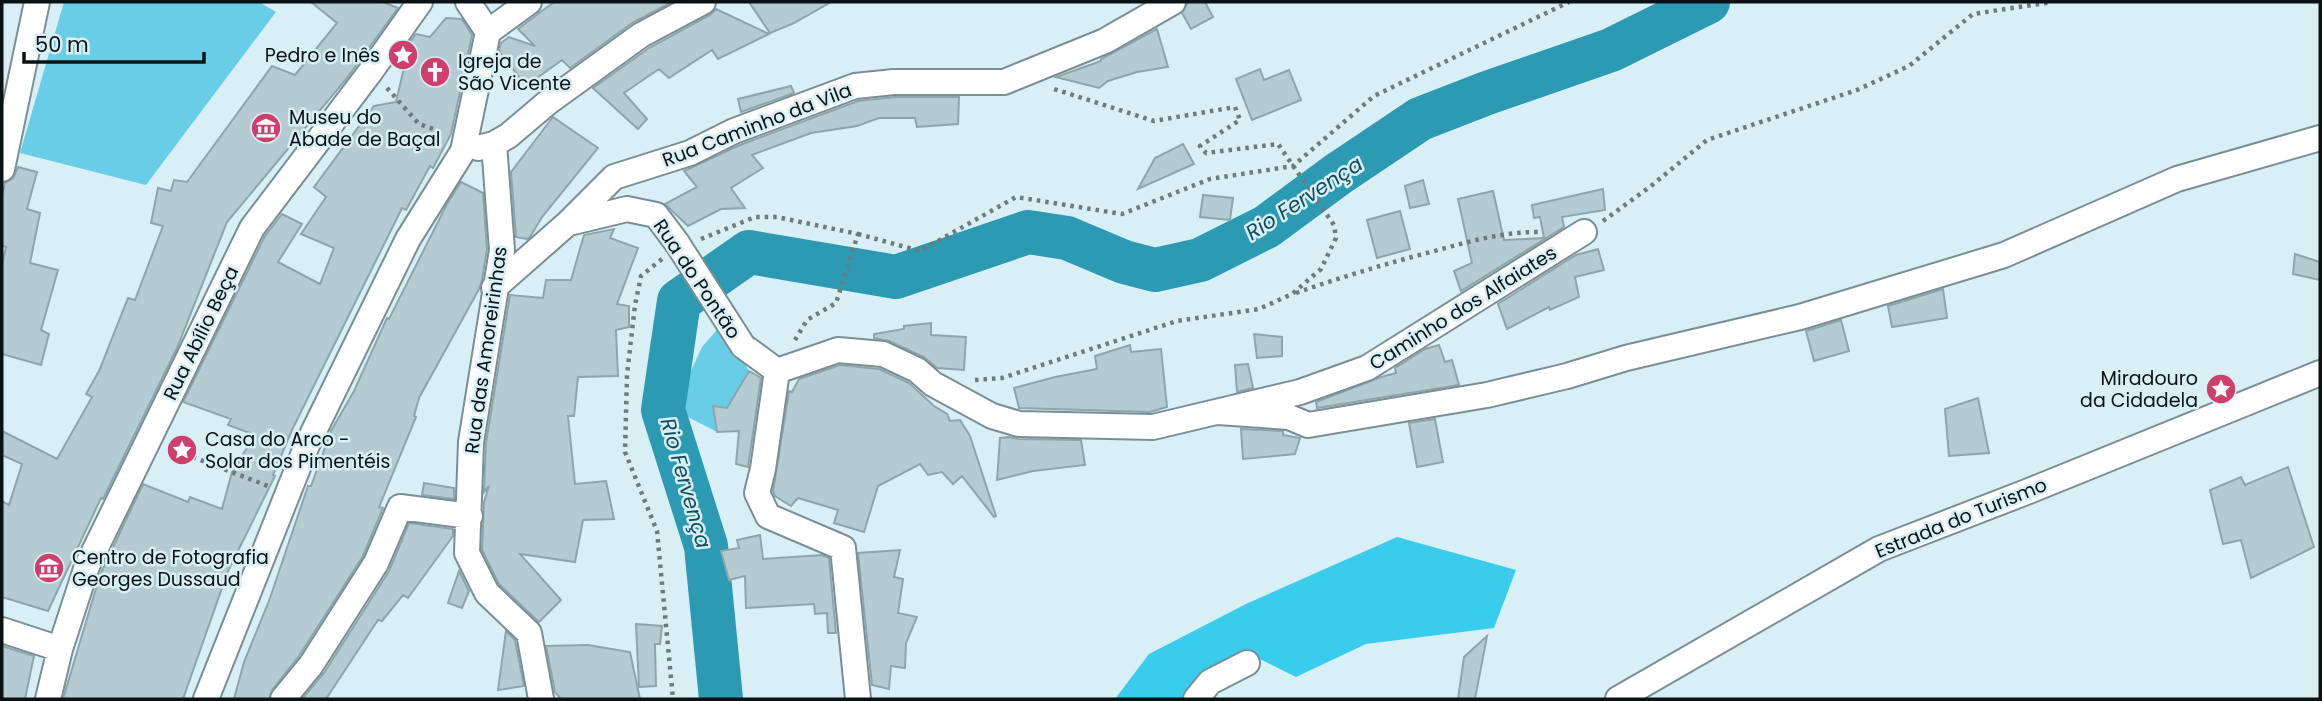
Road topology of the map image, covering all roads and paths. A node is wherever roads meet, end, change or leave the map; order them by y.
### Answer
1 (37, 2) edge
2 (420, 2) edge
3 (468, 2) edge
4 (529, 2) edge
5 (704, 2) edge
6 (1173, 2) edge
7 (1569, 2) edge
8 (2052, 2) edge
9 (488, 32) junction
10 (371, 71) junction
11 (1016, 77) junction
12 (2320, 138) edge
13 (494, 144) junction
14 (464, 146) junction
15 (1294, 167) junction
16 (2, 169) edge
17 (568, 223) junction
18 (1584, 232) junction
19 (858, 234) junction
20 (680, 247) junction
21 (494, 288) junction
22 (1292, 294) junction
23 (777, 370) junction
24 (2320, 373) edge
25 (974, 380) dead end
26 (1218, 412) junction
27 (148, 440) junction
28 (288, 494) junction
29 (470, 516) junction
30 (2, 630) edge
31 (60, 649) junction
32 (1247, 663) dead end
33 (48, 699) edge
34 (206, 699) edge
35 (283, 699) edge
36 (541, 699) edge
37 (673, 699) edge
38 (858, 699) edge
39 (1196, 699) edge
40 (1618, 699) edge

1 - 16 street
2 - 10 street, Rua Abílio Beça
3 - 9 street
4 - 9 street
5 - 13 street
6 - 11 street, Rua Caminho da Vila
7 - 15 path, bridge
8 - 18 path
9 - 14 street
10 - 14 path
10 - 27 street, Rua Abílio Beça
11 - 15 path
11 - 17 street, Rua Caminho da Vila
12 - 26 street
13 - 14 street
13 - 21 street, Rua das Amoreirinhas
14 - 28 street
15 - 19 path, bridge
15 - 22 path
17 - 20 street, Rua do Pontão
17 - 21 street, Rua Caminho da Vila
18 - 22 path
18 - 26 street, Caminho dos Alfaiates
19 - 20 path
19 - 23 path
20 - 23 street, Rua do Pontão, bridge
20 - 37 path
21 - 29 street, Rua das Amoreirinhas
22 - 25 path
23 - 26 street, Caminho dos Alfaiates
23 - 38 street
24 - 40 street, Estrada do Turismo
27 - 28 path
27 - 31 street, Rua Abílio Beça
28 - 34 street
29 - 35 street
29 - 36 street, Rua das Amoreirinhas
30 - 31 street
31 - 33 street, Rua Abílio Beça
32 - 39 street

